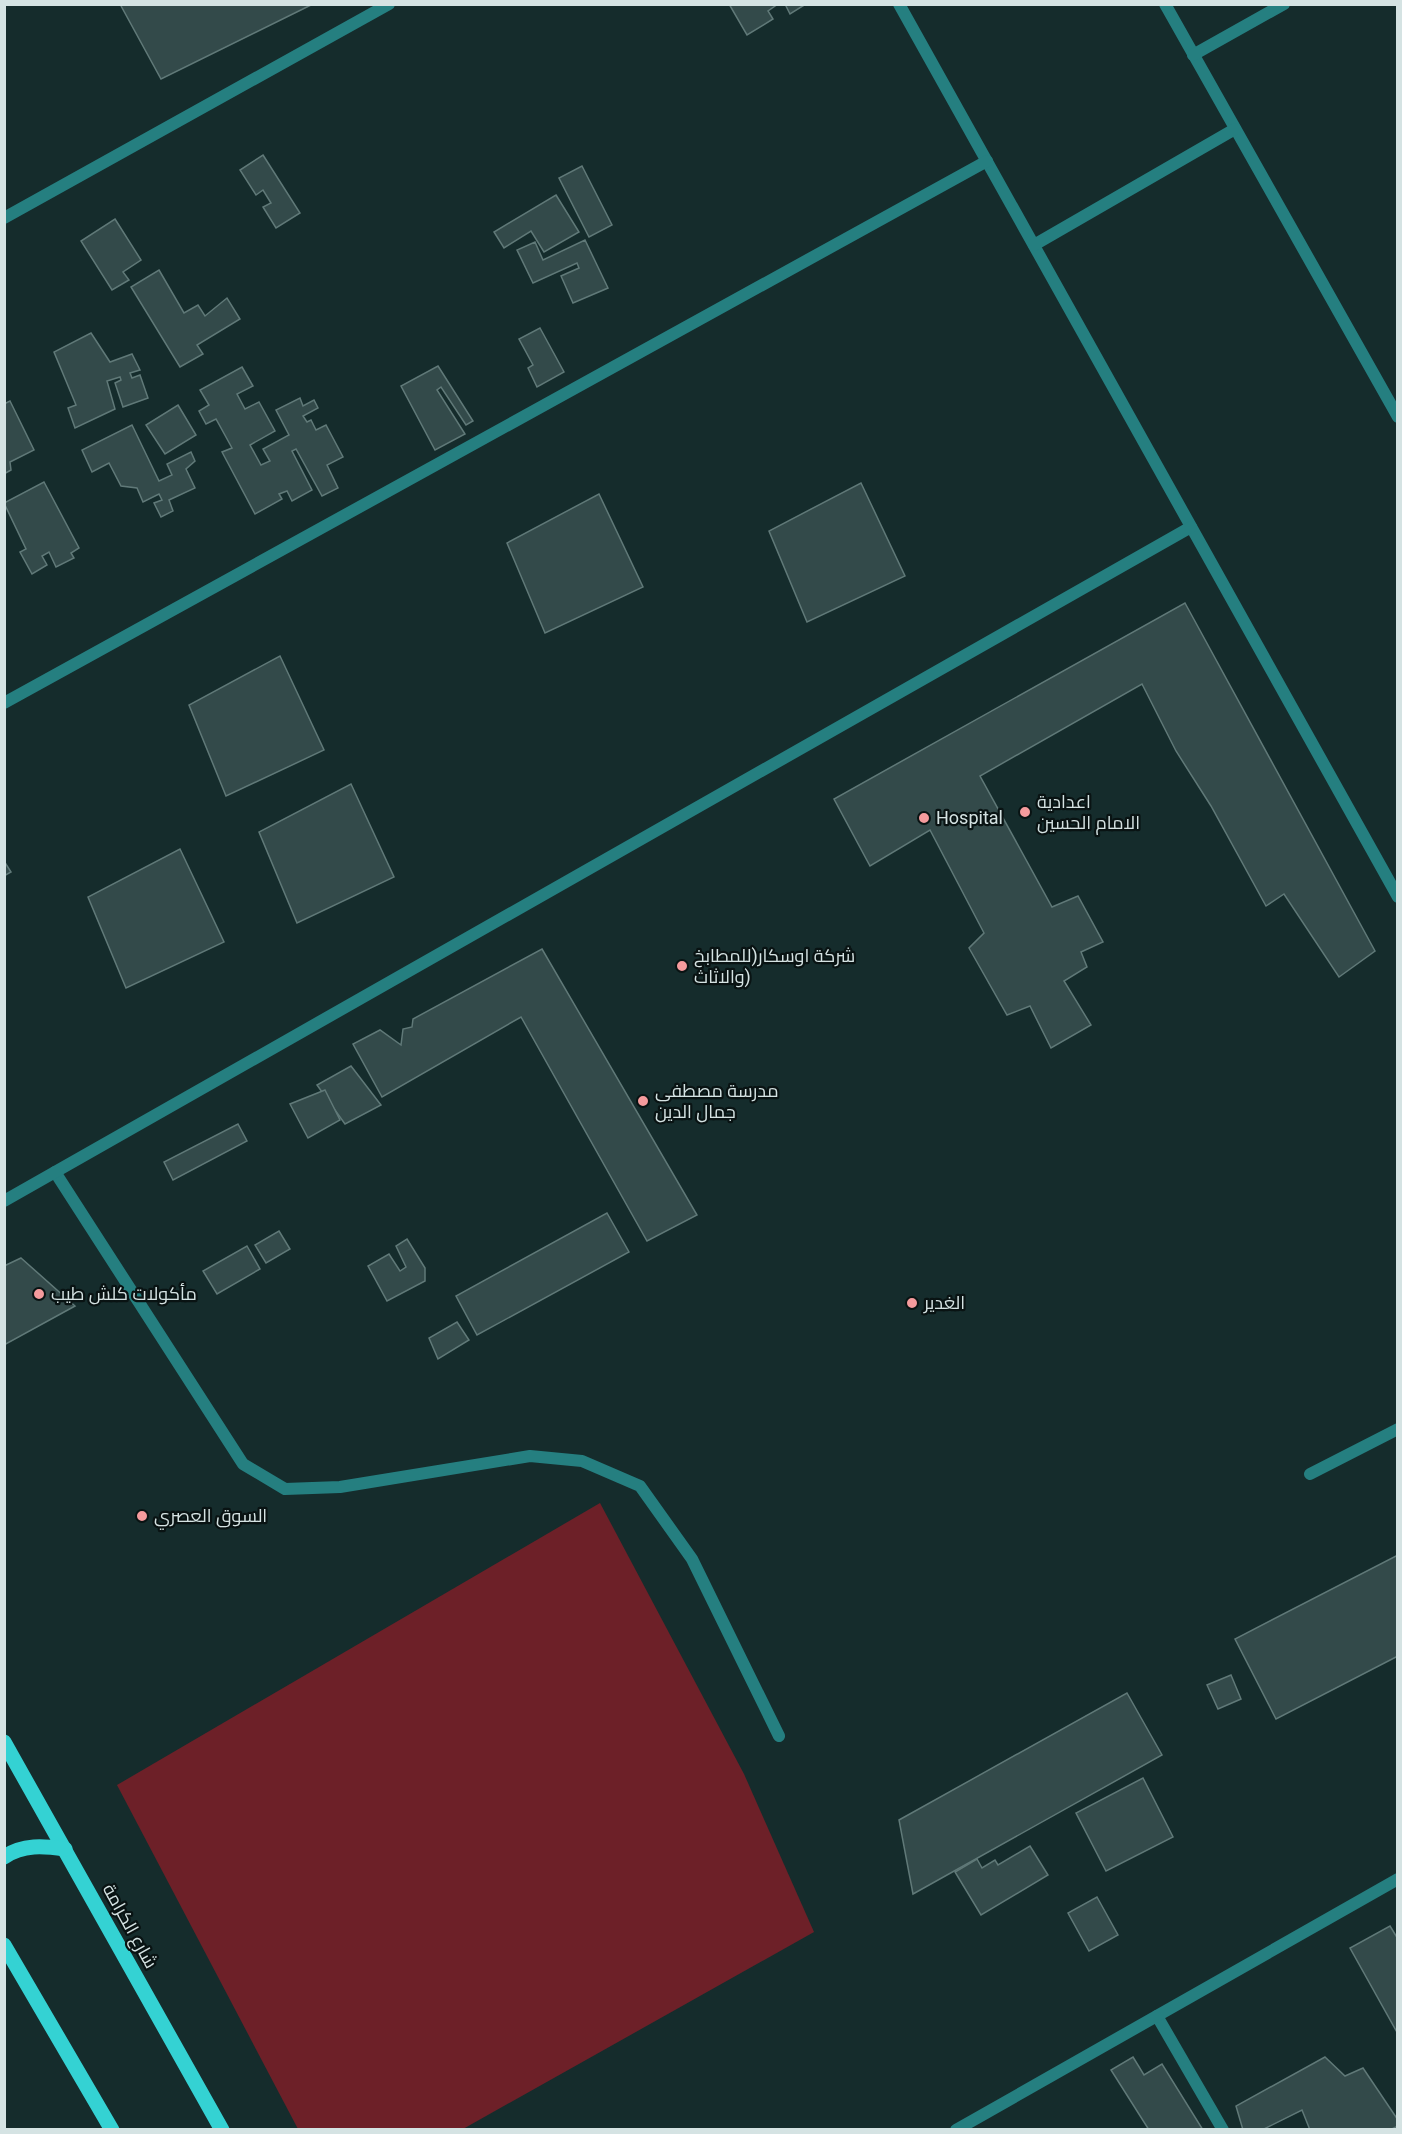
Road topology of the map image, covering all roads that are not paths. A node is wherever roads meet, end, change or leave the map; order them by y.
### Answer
1 (389, 4) edge
2 (899, 4) edge
3 (1165, 4) edge
4 (1284, 4) edge
5 (1193, 55) junction
6 (1235, 129) junction
7 (987, 161) junction
8 (4, 218) edge
9 (1034, 245) junction
10 (1398, 417) edge
11 (1191, 527) junction
12 (4, 703) edge
13 (1398, 897) edge
14 (55, 1172) junction
15 (4, 1201) edge
16 (1398, 1429) edge
17 (1310, 1474) dead end
18 (779, 1736) dead end
19 (4, 1742) edge
20 (64, 1849) junction
21 (4, 1857) edge
22 (1398, 1879) edge
23 (4, 1945) edge
24 (1157, 2016) junction
25 (112, 2130) edge
26 (222, 2130) edge
27 (956, 2130) edge
28 (1223, 2130) edge

1 - 8 street
2 - 7 street
3 - 5 street
4 - 5 street
5 - 6 street
6 - 9 street
6 - 10 street
7 - 9 street
7 - 12 street
9 - 11 street
11 - 13 street
11 - 14 street
14 - 15 street
14 - 18 street
16 - 17 street
19 - 20 main road, شارع الكرامة
20 - 21 main road
20 - 26 main road, شارع الكرامة
22 - 24 street
23 - 25 main road
24 - 27 street
24 - 28 street

